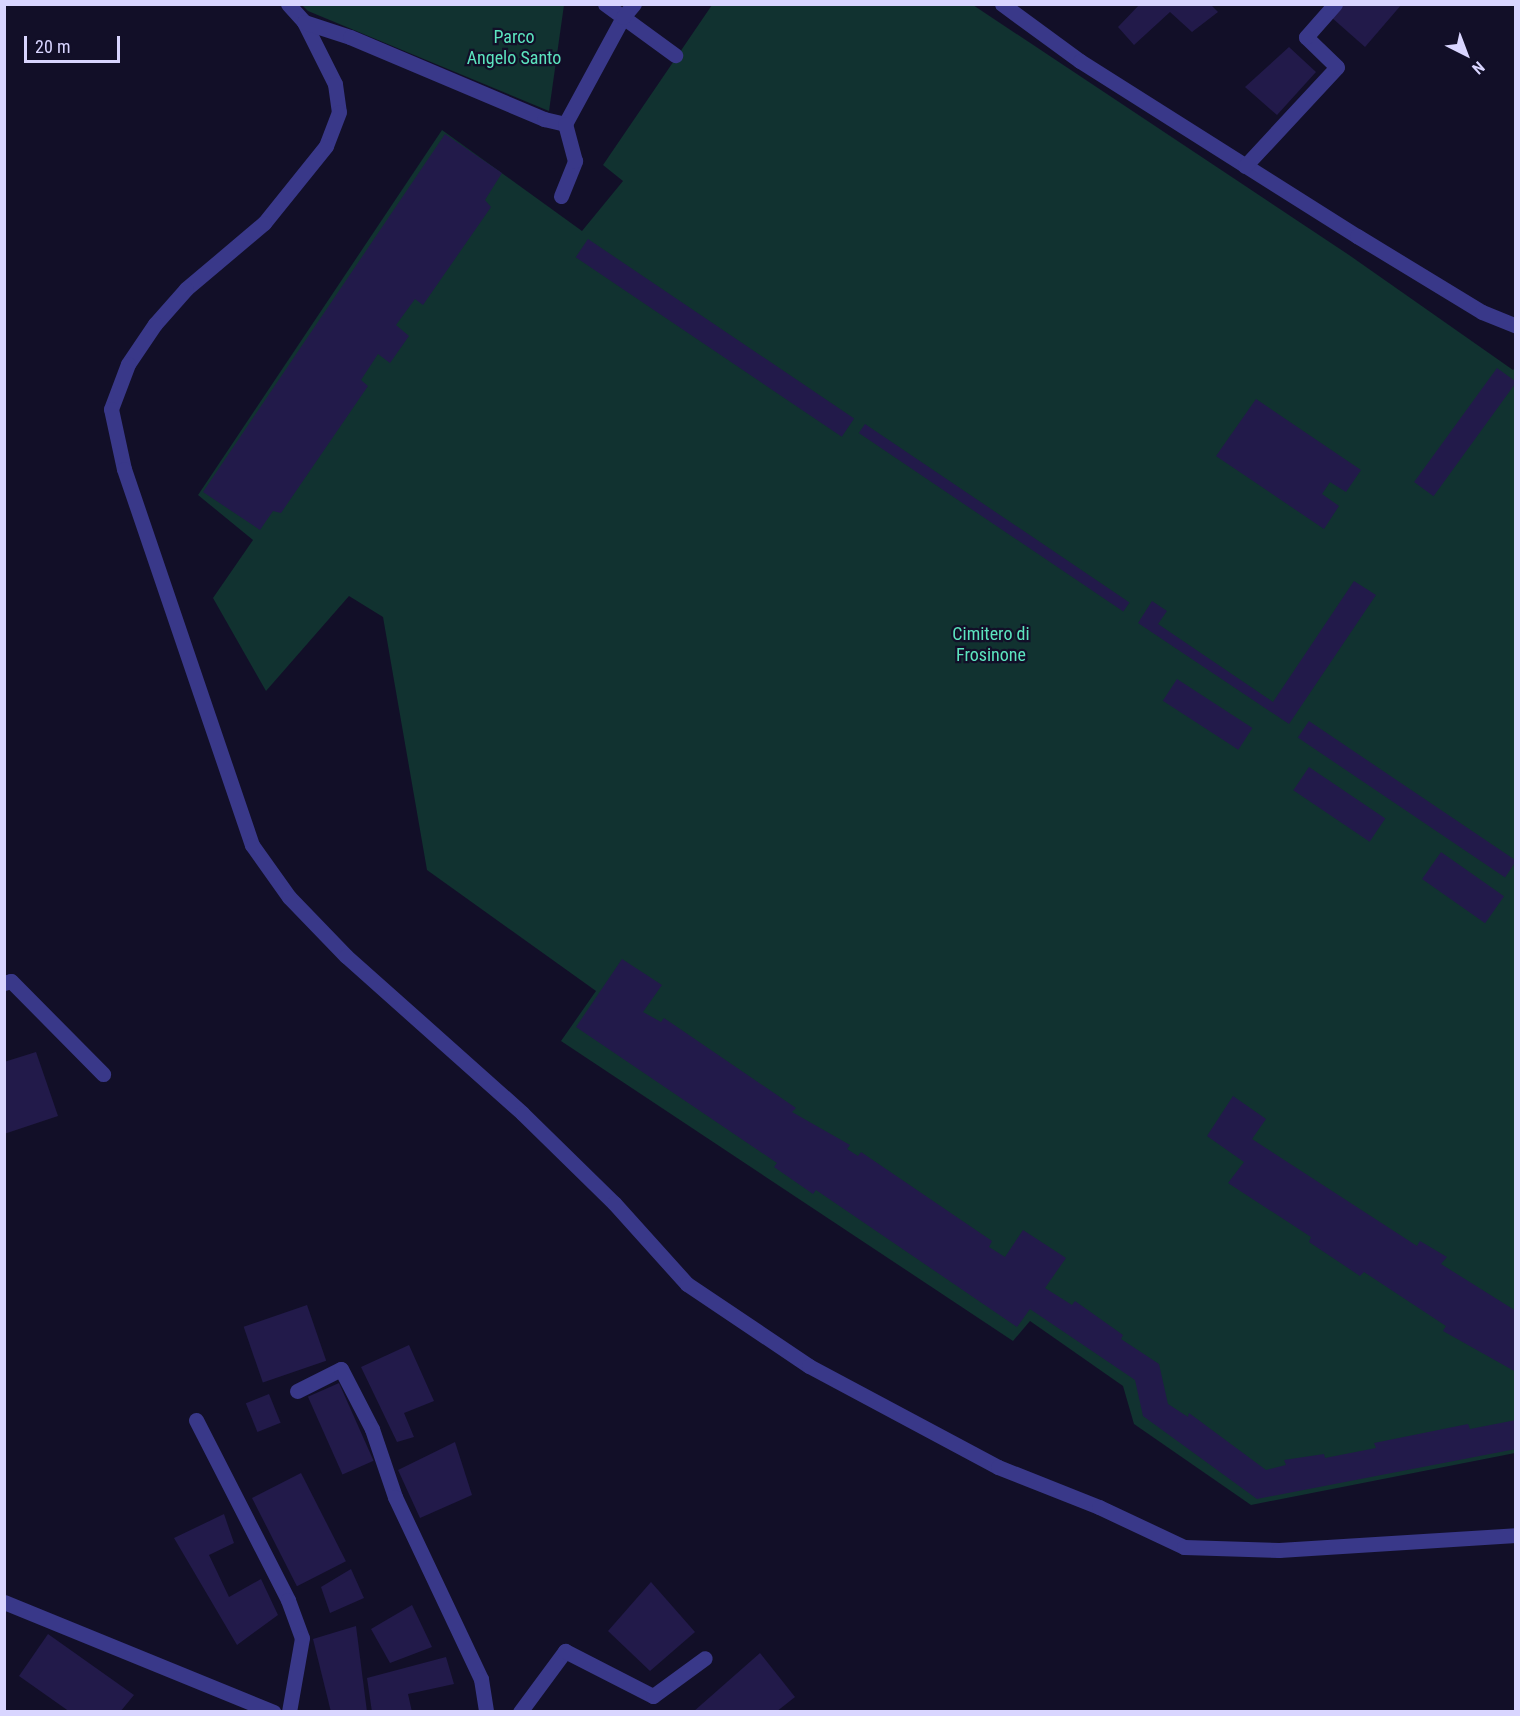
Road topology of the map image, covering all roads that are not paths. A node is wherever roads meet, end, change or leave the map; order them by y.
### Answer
1 (288, 4) edge
2 (605, 4) edge
3 (634, 4) edge
4 (1002, 4) edge
5 (1335, 4) edge
6 (623, 17) junction
7 (304, 22) junction
8 (675, 54) dead end
9 (565, 124) junction
10 (1245, 166) junction
11 (561, 196) dead end
12 (1515, 326) edge
13 (4, 983) edge
14 (103, 1074) dead end
15 (297, 1391) dead end
16 (196, 1420) dead end
17 (1515, 1535) edge
18 (4, 1602) edge
19 (705, 1658) dead end
20 (273, 1712) edge
21 (289, 1712) edge
22 (486, 1712) edge
23 (520, 1712) edge

1 - 7 street
2 - 6 street
3 - 6 street
4 - 10 street
5 - 10 street
6 - 8 street
6 - 9 street
7 - 9 street
7 - 17 street
9 - 11 street
10 - 12 street
13 - 14 street
15 - 22 street
16 - 21 street
18 - 20 street
19 - 23 street

